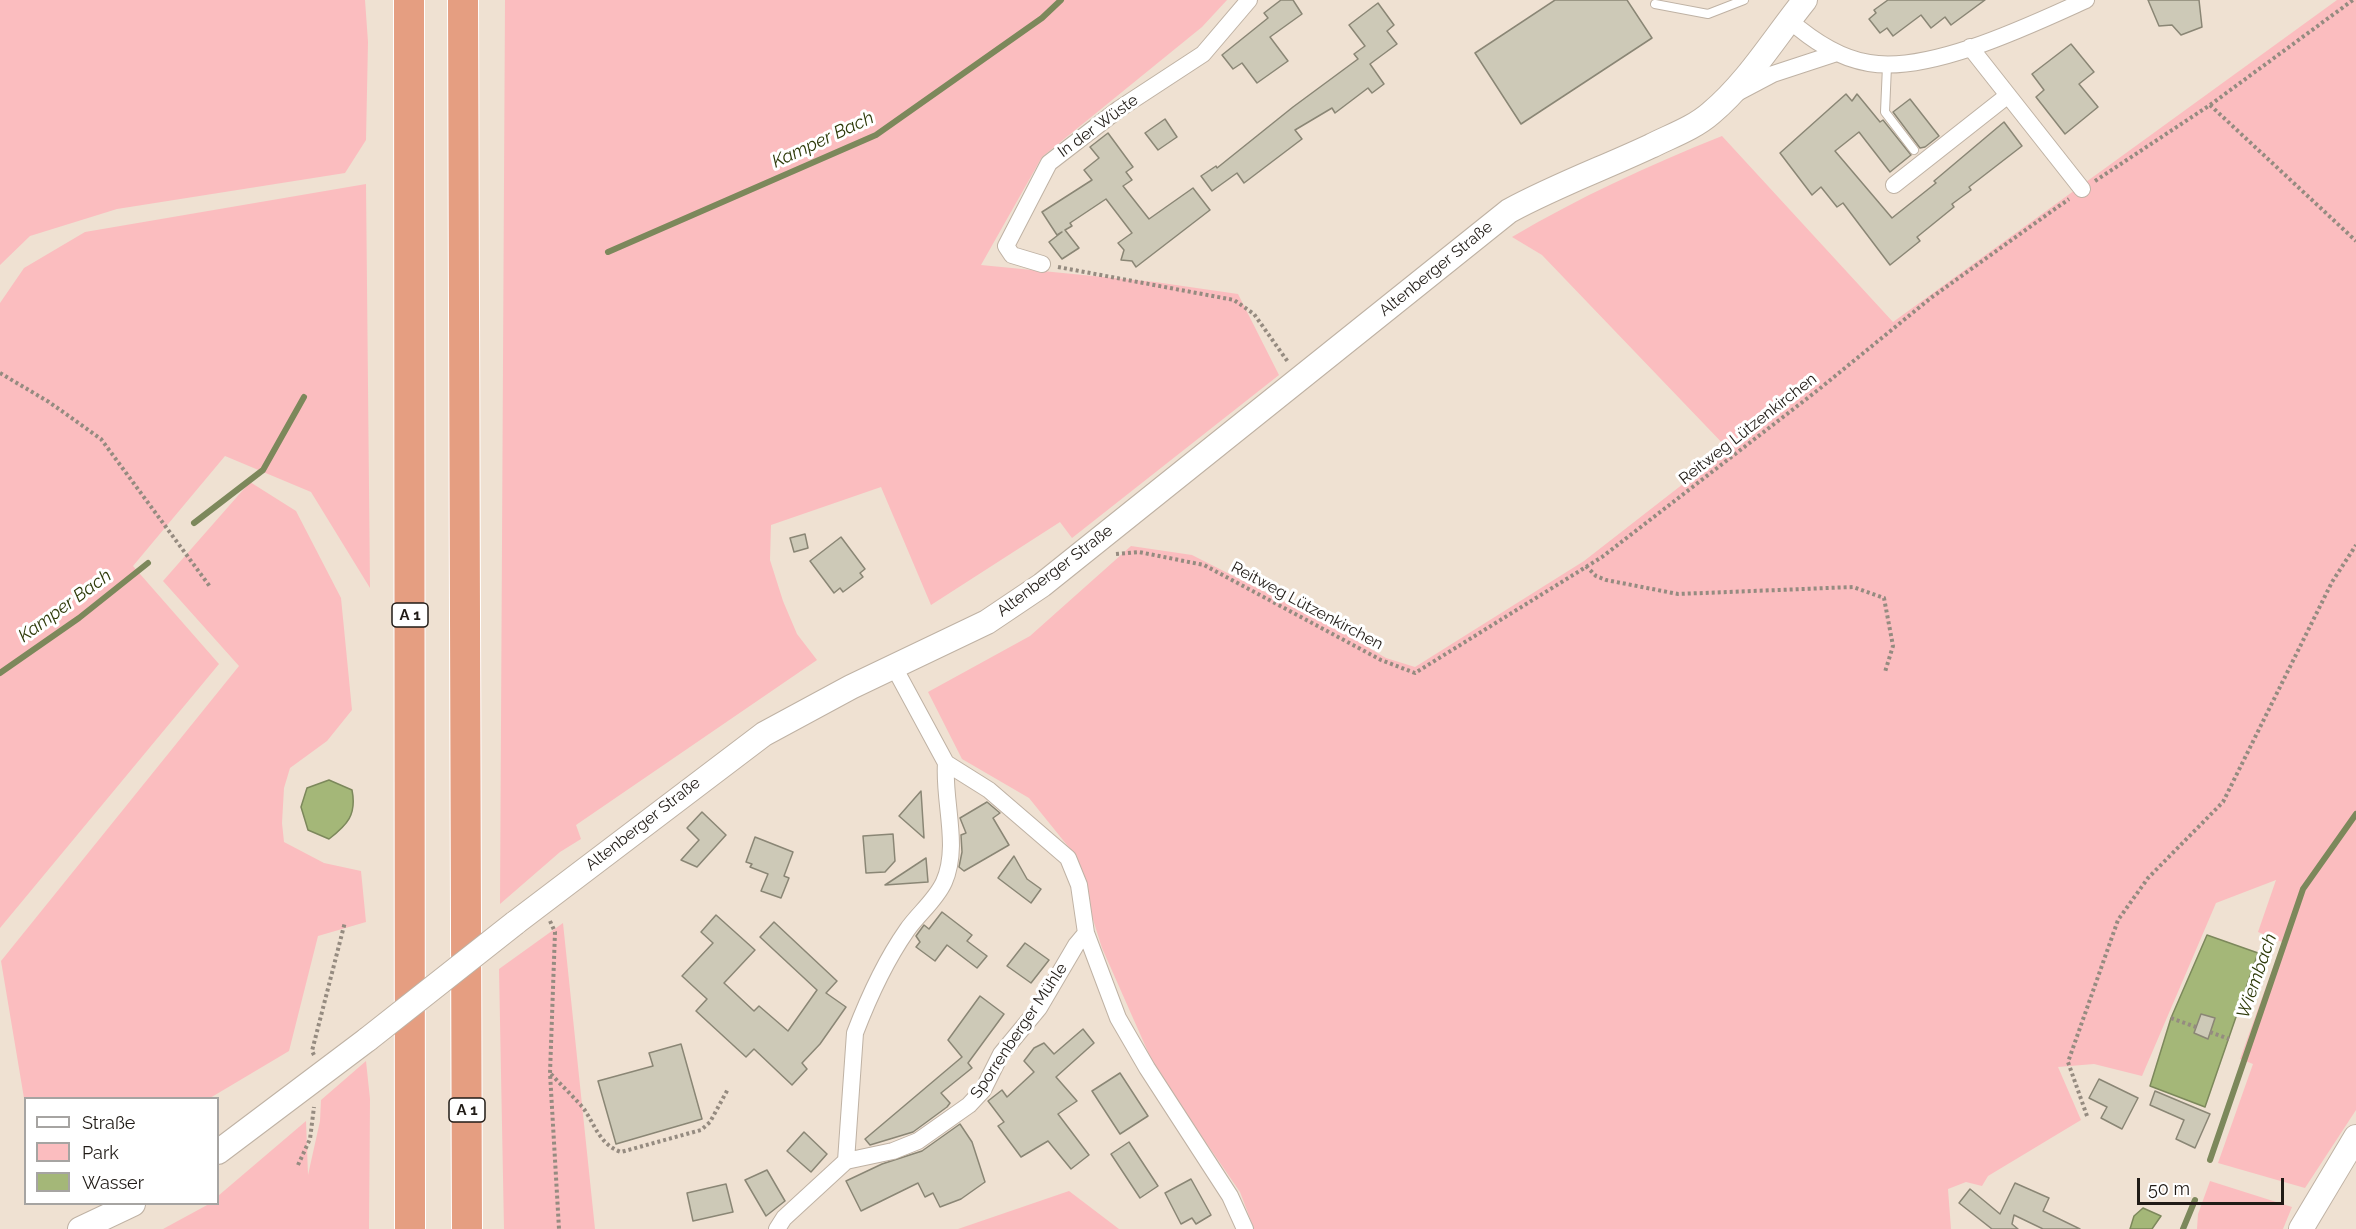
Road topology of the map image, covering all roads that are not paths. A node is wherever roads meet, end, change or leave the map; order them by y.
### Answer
1 (409, 0) edge
2 (463, 0) edge
3 (1249, 0) edge
4 (1744, 0) edge
5 (2086, 0) edge
6 (1655, 4) dead end
7 (1799, 5) edge
8 (1970, 46) junction
9 (1837, 53) junction
10 (1887, 66) junction
11 (2007, 96) junction
12 (1726, 99) junction
13 (1914, 150) dead end
14 (1894, 185) dead end
15 (2082, 189) road end
16 (1042, 264) road end
17 (894, 668) junction
18 (946, 763) junction
19 (1086, 933) junction
20 (2356, 1137) edge
21 (219, 1151) edge
22 (846, 1161) junction
23 (129, 1205) edge
24 (80, 1229) edge
25 (410, 1229) edge
26 (467, 1229) edge
27 (777, 1229) edge
28 (1245, 1229) edge
29 (2301, 1229) edge

1 - 25 highway, A 1
2 - 26 highway, A 1
3 - 16 street, In der Wüste
4 - 6 lane
5 - 8 street
7 - 9 street
7 - 12 main road, Altenberger Straße
8 - 10 street
8 - 11 street
9 - 10 street
9 - 12 street
10 - 13 lane
11 - 14 street
11 - 15 street
12 - 17 main road, Altenberger Straße
17 - 18 street
17 - 21 main road, Altenberger Straße, bridge
18 - 19 street
18 - 22 street
19 - 22 street, Sporrenberger Mühle
19 - 28 street
20 - 29 main road
22 - 27 street
23 - 24 main road

